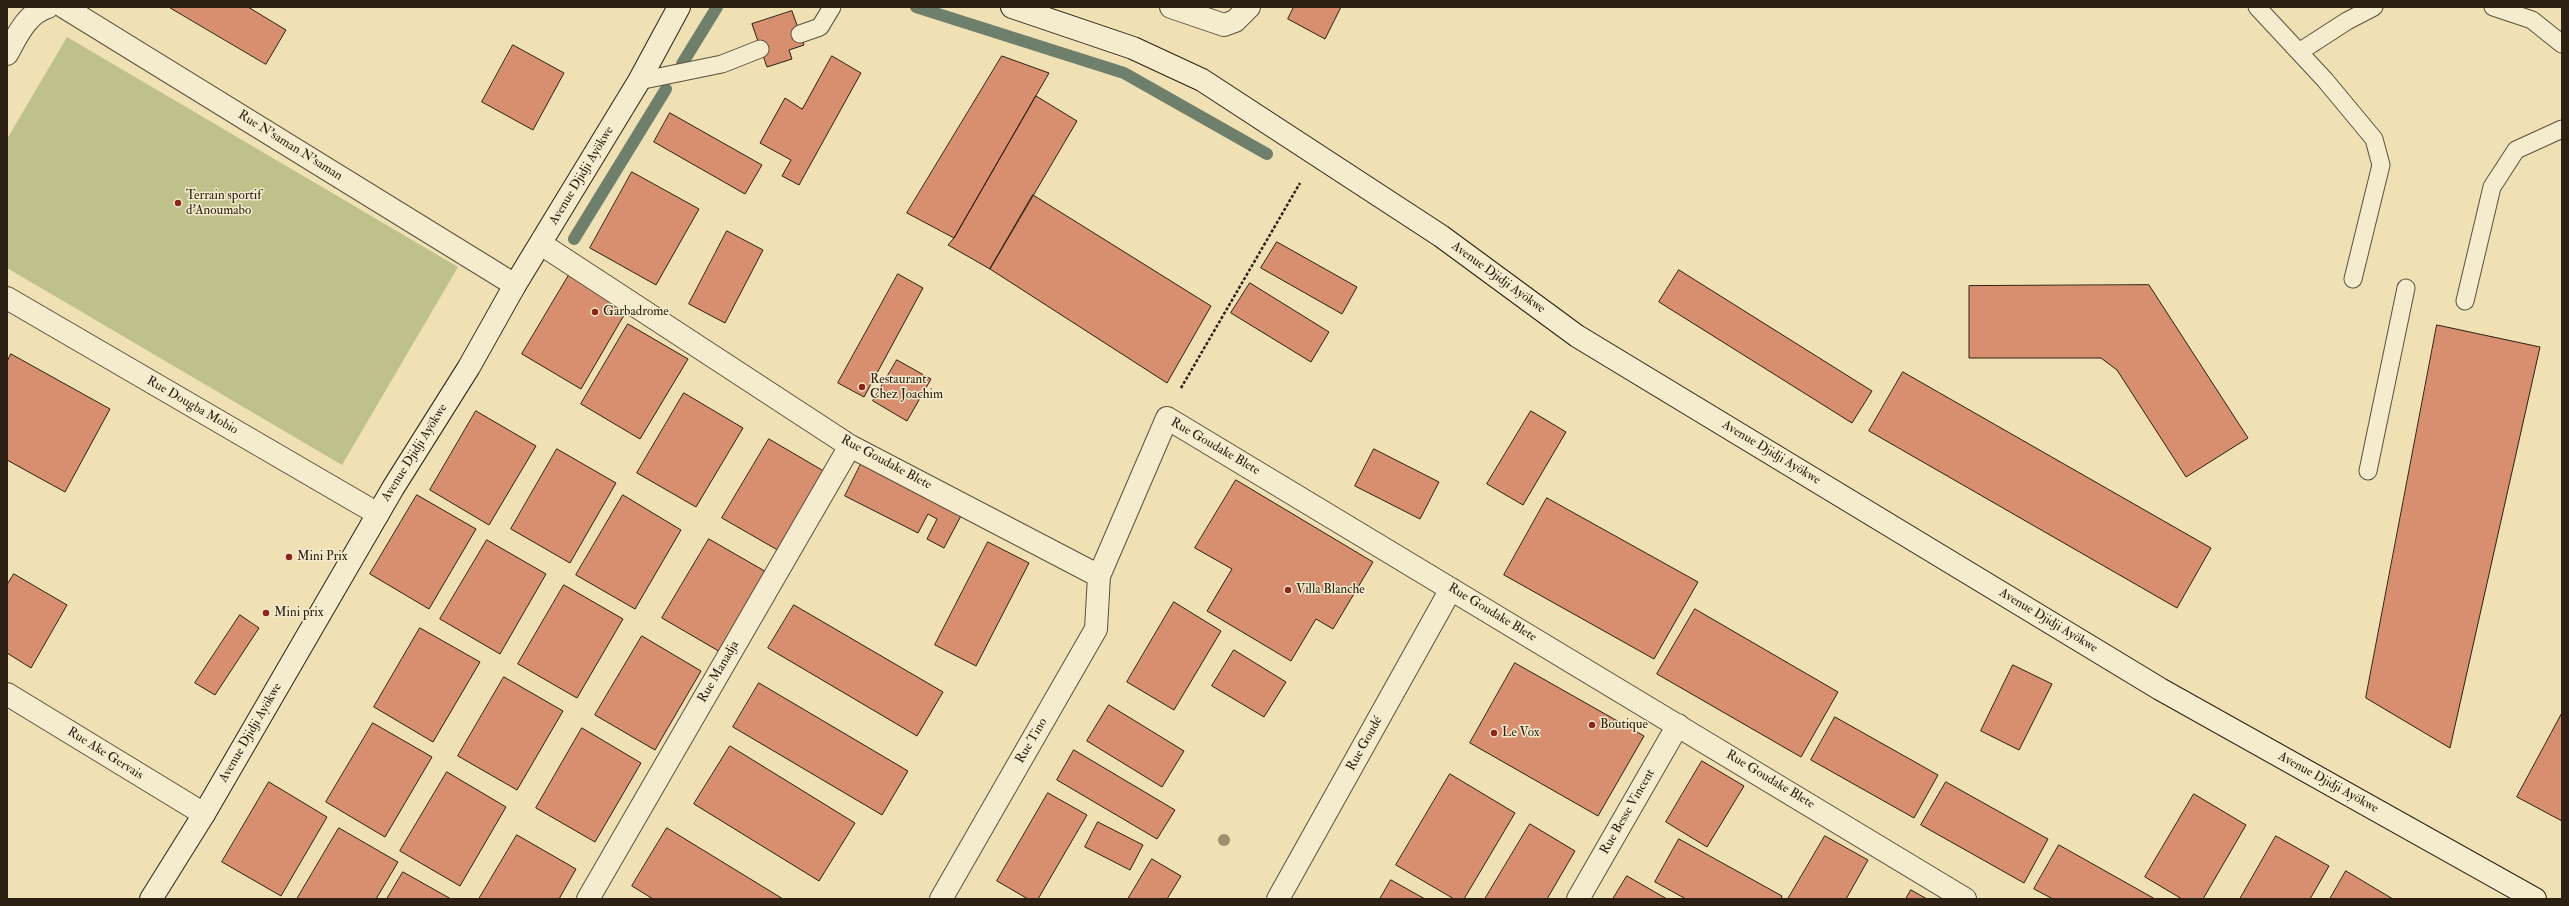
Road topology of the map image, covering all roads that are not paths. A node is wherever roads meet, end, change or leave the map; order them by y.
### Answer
1 (48, 7) edge
2 (64, 7) edge
3 (679, 7) edge
4 (832, 7) edge
5 (1012, 7) edge
6 (1171, 7) edge
7 (1249, 7) edge
8 (2257, 7) edge
9 (2374, 7) edge
10 (2493, 7) edge
11 (800, 34) dead end
12 (2562, 44) edge
13 (760, 49) dead end
14 (2299, 52) junction
15 (7, 54) edge
16 (639, 82) junction
17 (2562, 129) edge
18 (541, 244) junction
19 (2353, 279) dead end
20 (515, 285) junction
21 (2406, 288) dead end
22 (7, 298) edge
23 (2465, 301) dead end
24 (850, 446) junction
25 (2368, 471) dead end
26 (378, 514) junction
27 (1099, 576) junction
28 (1451, 589) junction
29 (7, 694) edge
30 (1678, 725) junction
31 (204, 814) junction
32 (151, 899) edge
33 (588, 899) edge
34 (940, 899) edge
35 (1278, 899) edge
36 (1578, 899) edge
37 (1965, 899) edge
38 (2535, 899) edge

1 - 15 street
2 - 20 street, Rue N'saman N'saman
3 - 16 street, Avenue Djidji Ayökwe
4 - 11 lane
5 - 38 street, Avenue Djidji Ayökwe
6 - 7 street
8 - 14 lane
9 - 14 lane
10 - 12 lane
13 - 16 lane
14 - 19 lane
16 - 18 street, Avenue Djidji Ayökwe
17 - 23 lane
18 - 20 street, Avenue Djidji Ayökwe
18 - 24 street, Rue Goudake Blete
20 - 26 street, Avenue Djidji Ayökwe
21 - 25 lane
22 - 26 street, Rue Dougba Mobio
24 - 27 street, Rue Goudake Blete
24 - 33 street, Rue Manadja
26 - 31 street, Avenue Djidji Ayökwe
27 - 28 street, Rue Goudake Blete
27 - 34 street, Rue Tino
28 - 30 street, Rue Goudake Blete
28 - 35 street, Rue Goudé
29 - 31 street, Rue Ake Gervais
30 - 36 street, Rue Besse Vincent
30 - 37 street, Rue Goudake Blete
31 - 32 street, Avenue Djidji Ayökwe

